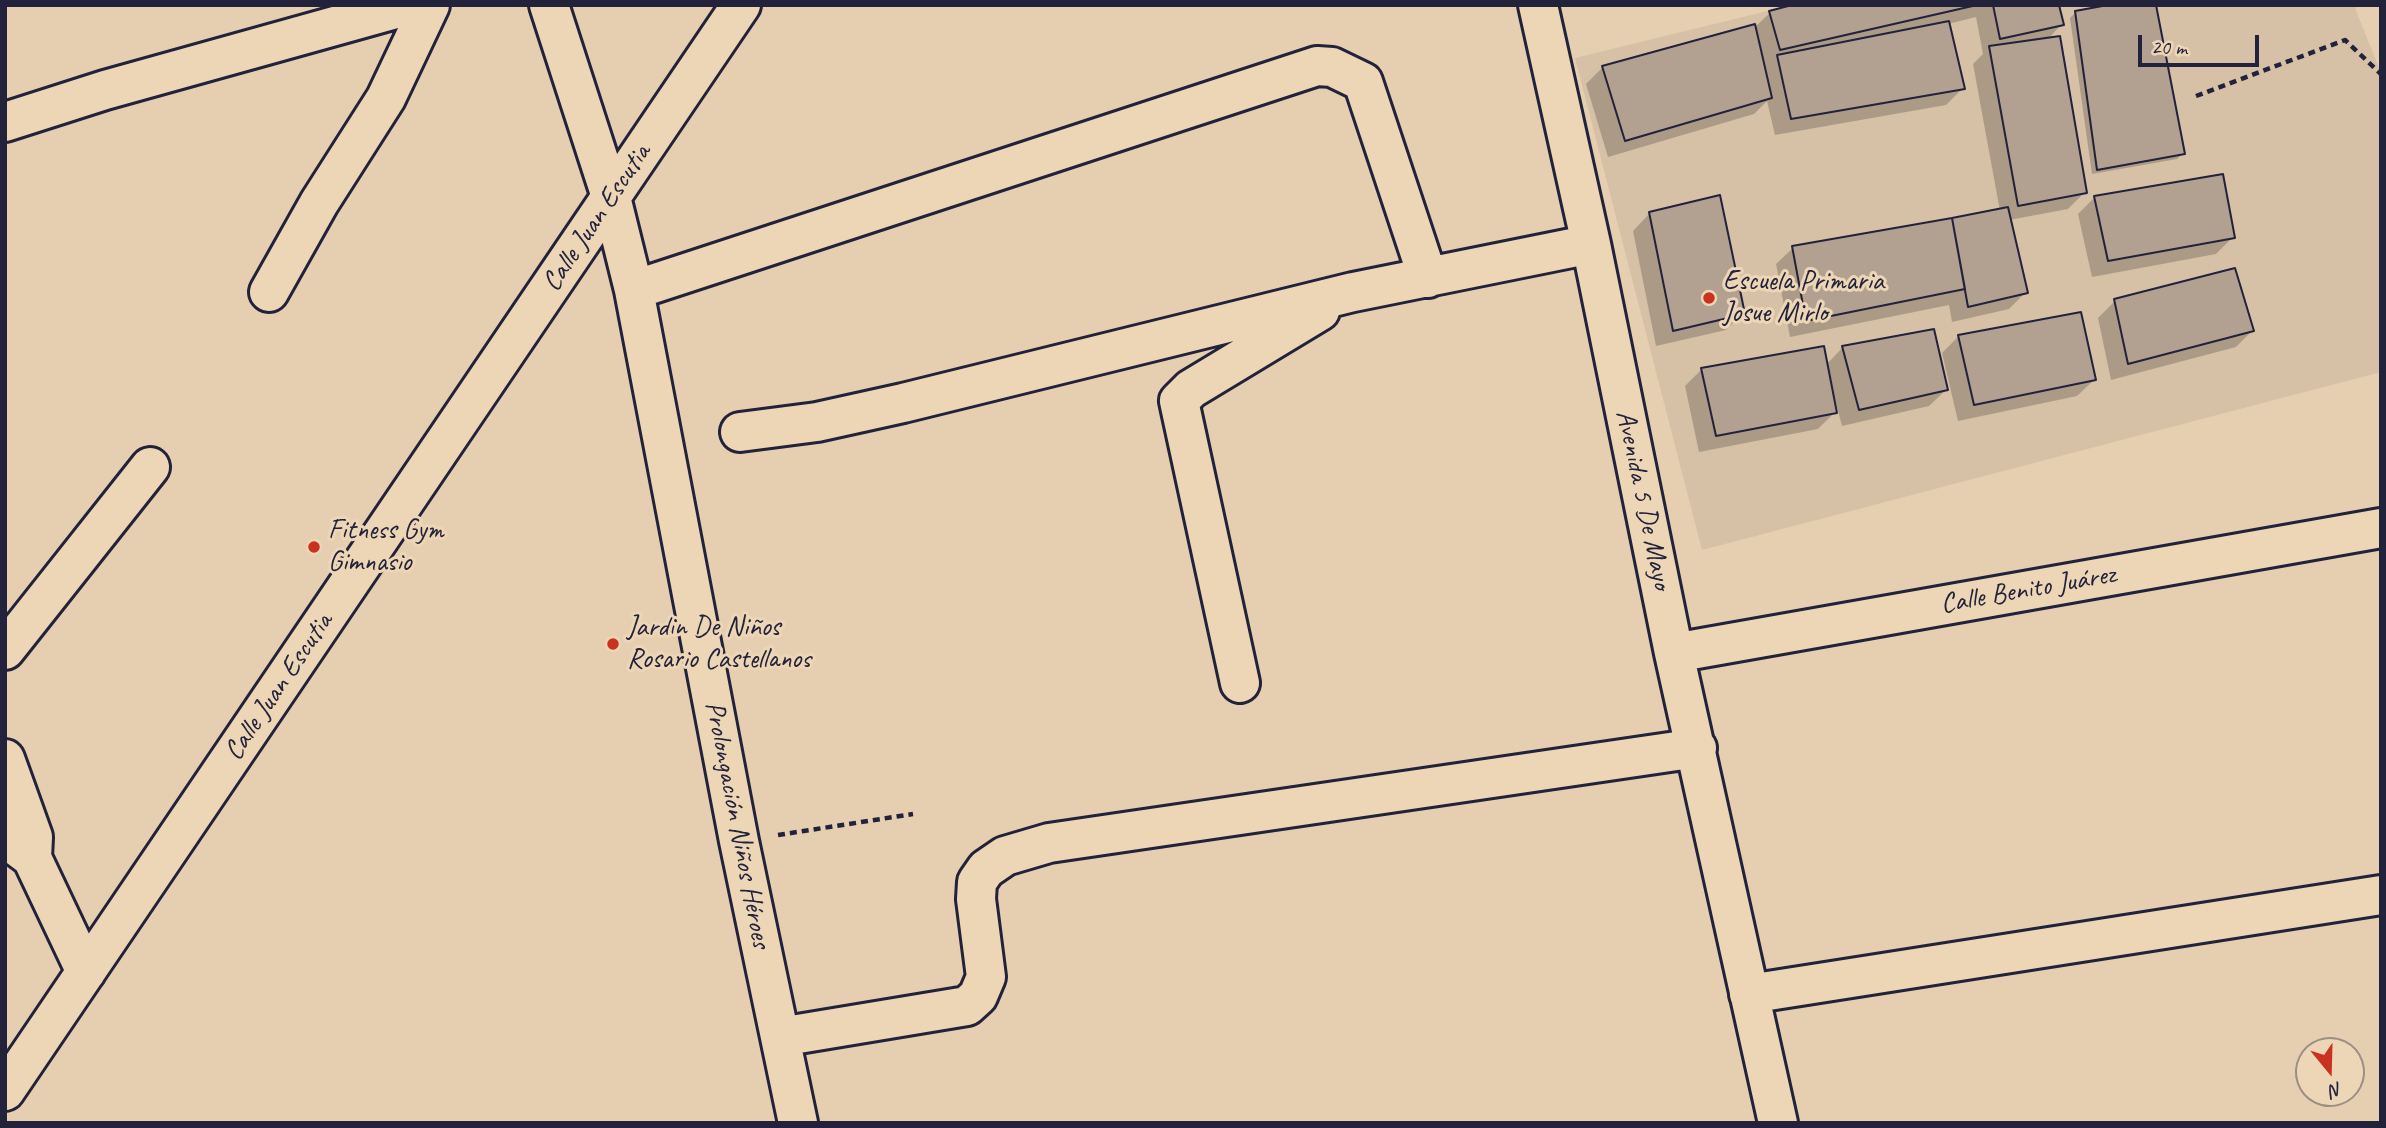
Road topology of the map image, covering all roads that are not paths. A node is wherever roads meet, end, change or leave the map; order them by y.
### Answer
1 (410, 5) edge
2 (430, 5) edge
3 (549, 5) edge
4 (741, 5) edge
5 (1538, 5) edge
6 (5, 122) edge
7 (611, 197) junction
8 (1591, 244) junction
9 (1428, 278) junction
10 (634, 290) junction
11 (269, 292) dead end
12 (1353, 292) junction
13 (740, 432) dead end
14 (150, 467) dead end
15 (2381, 528) edge
16 (5, 650) edge
17 (1674, 653) junction
18 (1240, 683) dead end
19 (1697, 748) junction
20 (5, 759) edge
21 (14, 846) edge
22 (2381, 895) edge
23 (86, 972) junction
24 (1748, 994) junction
25 (780, 1037) junction
26 (5, 1091) edge
27 (798, 1123) edge
28 (1778, 1123) edge

1 - 6 street
2 - 11 street
3 - 7 street, Prolongación Niños Héroes
4 - 7 street, Calle Juan Escutia
5 - 8 street, Avenida 5 De Mayo
7 - 10 street, Prolongación Niños Héroes
7 - 23 street, Calle Juan Escutia
8 - 9 street
8 - 17 street, Avenida 5 De Mayo
9 - 10 street
9 - 12 street
10 - 25 street, Prolongación Niños Héroes
12 - 13 street
12 - 18 street
14 - 16 street
15 - 17 street, Calle Benito Juárez
17 - 19 street, Avenida 5 De Mayo
19 - 24 street, Avenida 5 De Mayo
19 - 25 street
20 - 21 street
21 - 23 street
22 - 24 street
23 - 26 street, Calle Juan Escutia
24 - 28 street, Avenida 5 De Mayo
25 - 27 street, Prolongación Niños Héroes

